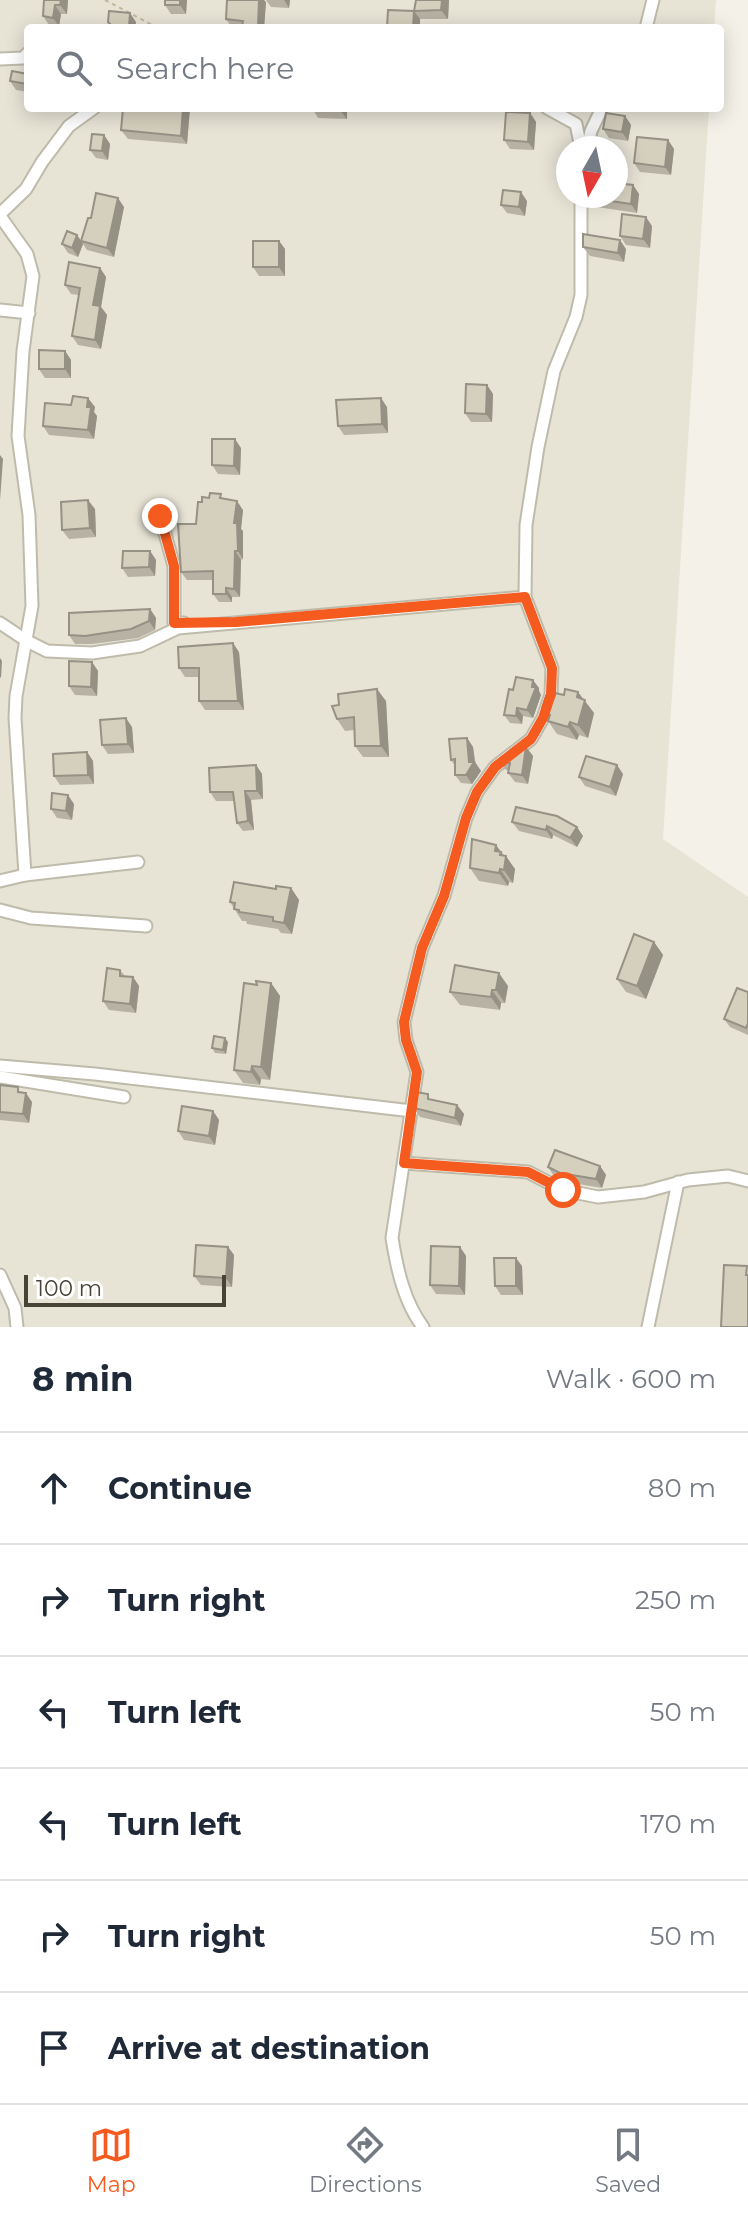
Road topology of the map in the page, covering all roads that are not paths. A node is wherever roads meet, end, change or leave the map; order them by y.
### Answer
1 (653, 0) edge
2 (647, 24) edge
3 (24, 57) edge
4 (0, 59) edge
5 (88, 112) edge
6 (554, 112) edge
7 (600, 112) edge
8 (580, 136) edge
9 (589, 136) edge
10 (581, 208) edge
11 (0, 215) edge
12 (0, 310) edge
13 (29, 313) junction
14 (160, 516) dead end
15 (525, 597) junction
16 (236, 622) junction
17 (0, 623) edge
18 (27, 641) junction
19 (138, 862) dead end
20 (25, 875) junction
21 (0, 881) edge
22 (0, 910) edge
23 (146, 926) dead end
24 (0, 1066) edge
25 (0, 1077) edge
26 (124, 1097) dead end
27 (412, 1111) junction
28 (404, 1163) junction
29 (748, 1181) edge
30 (678, 1182) junction
31 (0, 1275) edge
32 (17, 1327) edge
33 (423, 1327) edge
34 (648, 1327) edge

1 - 2 street
3 - 4 street
5 - 11 street
6 - 8 street
7 - 9 street
10 - 15 street
11 - 13 street
12 - 13 street
13 - 18 street
14 - 16 street
15 - 16 street
15 - 27 street
16 - 18 street
17 - 18 street
18 - 20 street
19 - 20 street
20 - 21 street
22 - 23 street
24 - 27 street
25 - 26 street
27 - 28 street
28 - 30 street
28 - 33 street
29 - 30 street
30 - 34 street
31 - 32 street

